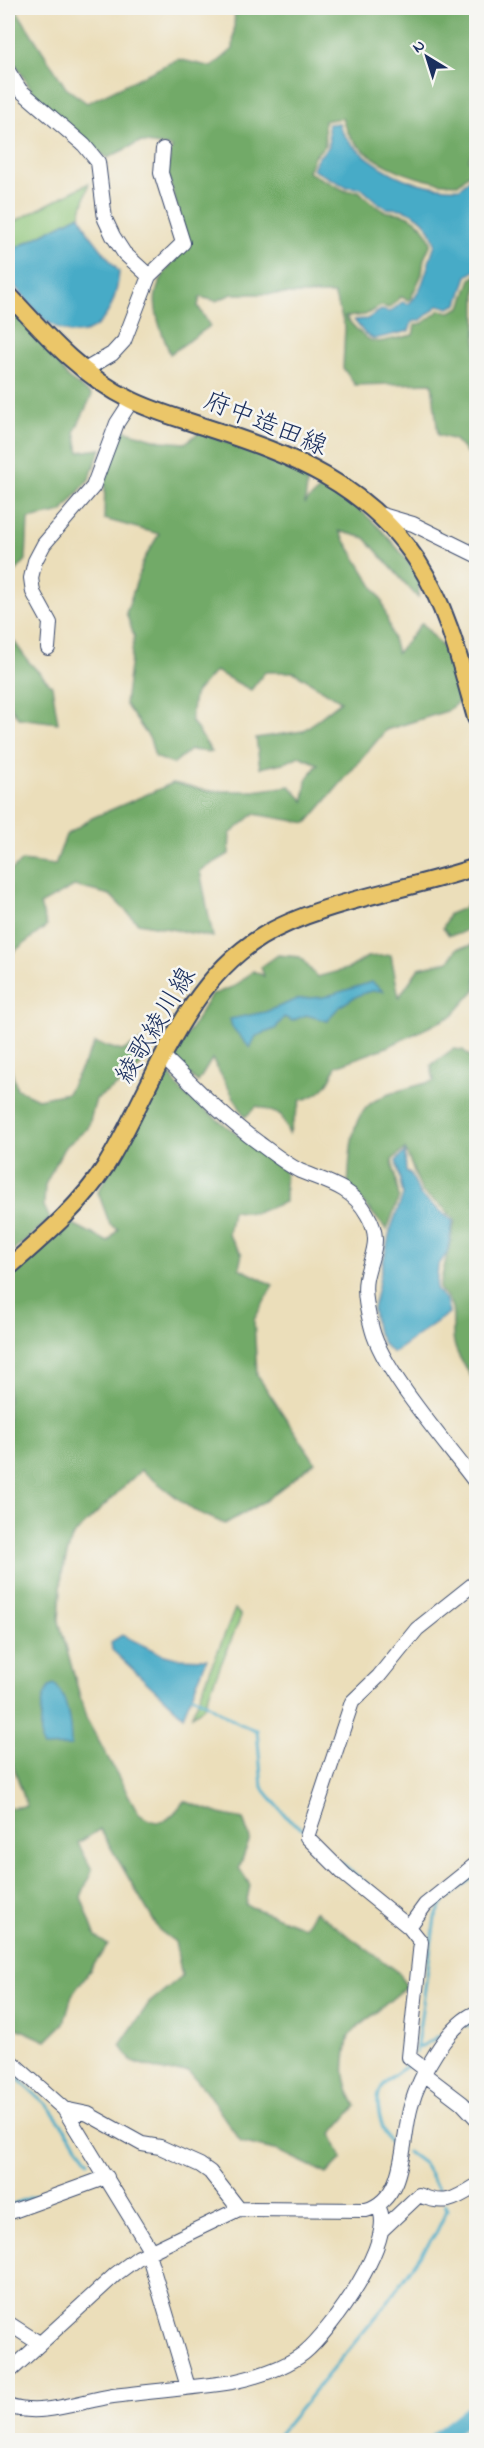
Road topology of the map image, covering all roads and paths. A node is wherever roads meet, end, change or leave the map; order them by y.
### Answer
1 (8, 71) edge
2 (163, 149) dead end
3 (149, 276) junction
4 (8, 294) edge
5 (83, 371) junction
6 (132, 400) junction
7 (378, 514) junction
8 (477, 555) edge
9 (48, 648) dead end
10 (477, 718) edge
11 (477, 867) edge
12 (164, 1057) junction
13 (8, 1268) edge
14 (477, 1483) edge
15 (477, 1582) edge
16 (477, 1864) edge
17 (409, 1927) junction
18 (477, 2013) edge
19 (8, 2060) edge
20 (419, 2066) junction
21 (64, 2109) junction
22 (477, 2118) edge
23 (107, 2177) junction
24 (477, 2186) edge
25 (378, 2207) junction
26 (239, 2209) junction
27 (8, 2213) edge
28 (382, 2229) junction
29 (149, 2252) junction
30 (8, 2323) edge
31 (39, 2343) junction
32 (8, 2373) edge
33 (188, 2387) junction
34 (8, 2406) edge

1 - 3 street
2 - 3 street
3 - 5 street
4 - 5 main road, 府中造田線
5 - 6 main road, 府中造田線
6 - 7 main road, 府中造田線
6 - 9 street
7 - 8 street
7 - 10 main road, 府中造田線
11 - 12 main road, 綾歌綾川線
12 - 13 main road, 綾歌綾川線
12 - 14 street
15 - 17 street
16 - 17 street
17 - 20 street
18 - 20 street
19 - 21 street
20 - 22 street
20 - 25 street
21 - 23 street
21 - 26 street
23 - 27 street
23 - 29 street
24 - 28 street
25 - 26 street
25 - 28 street
26 - 29 street
28 - 33 street
29 - 31 street
29 - 33 street
30 - 31 street
31 - 32 street
33 - 34 street

